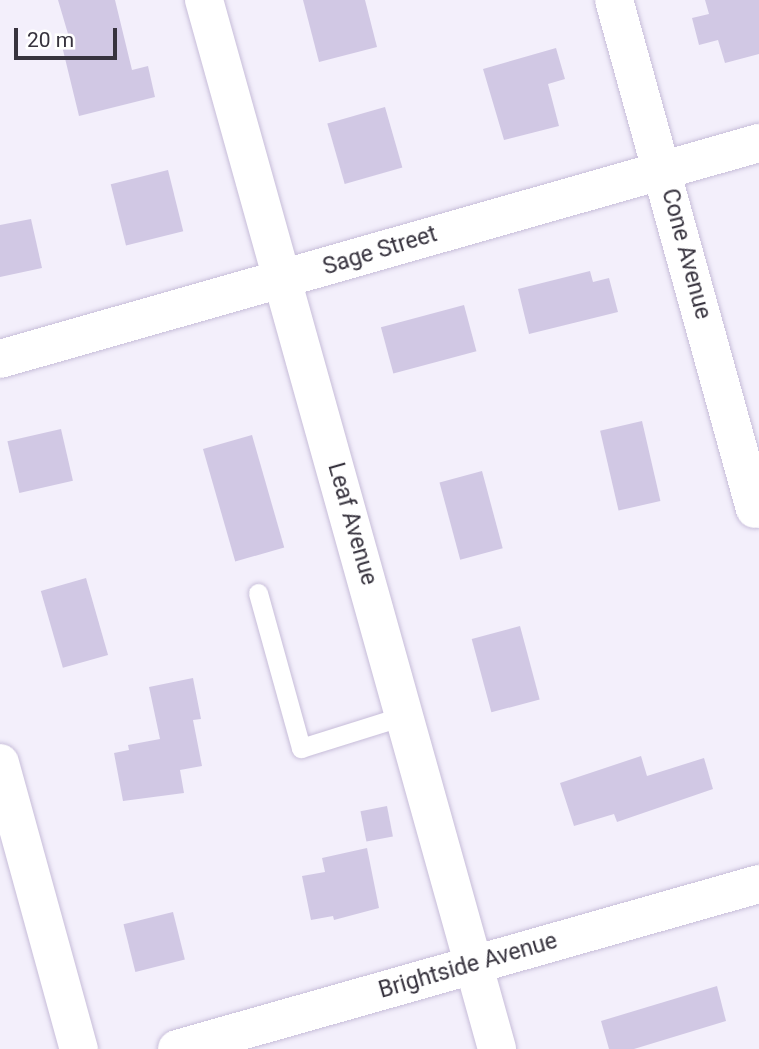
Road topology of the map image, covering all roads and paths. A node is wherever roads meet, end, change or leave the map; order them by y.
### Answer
1 (204, 0) edge
2 (614, 0) edge
3 (759, 143) edge
4 (663, 170) junction
5 (284, 280) junction
6 (0, 359) edge
7 (755, 509) dead end
8 (258, 593) dead end
9 (406, 715) junction
10 (0, 763) edge
11 (759, 884) edge
12 (475, 963) junction
13 (79, 1049) edge
14 (177, 1049) edge
15 (497, 1049) edge

1 - 5 street, Leaf Avenue
2 - 4 street, Cone Avenue
3 - 4 street, Sage Street
4 - 5 street, Sage Street
4 - 7 street, Cone Avenue
5 - 6 street, Sage Street
5 - 9 street, Leaf Avenue
8 - 9 lane
9 - 12 street, Leaf Avenue
10 - 13 street
11 - 12 street, Brightside Avenue
12 - 14 street, Brightside Avenue
12 - 15 street, Leaf Avenue

